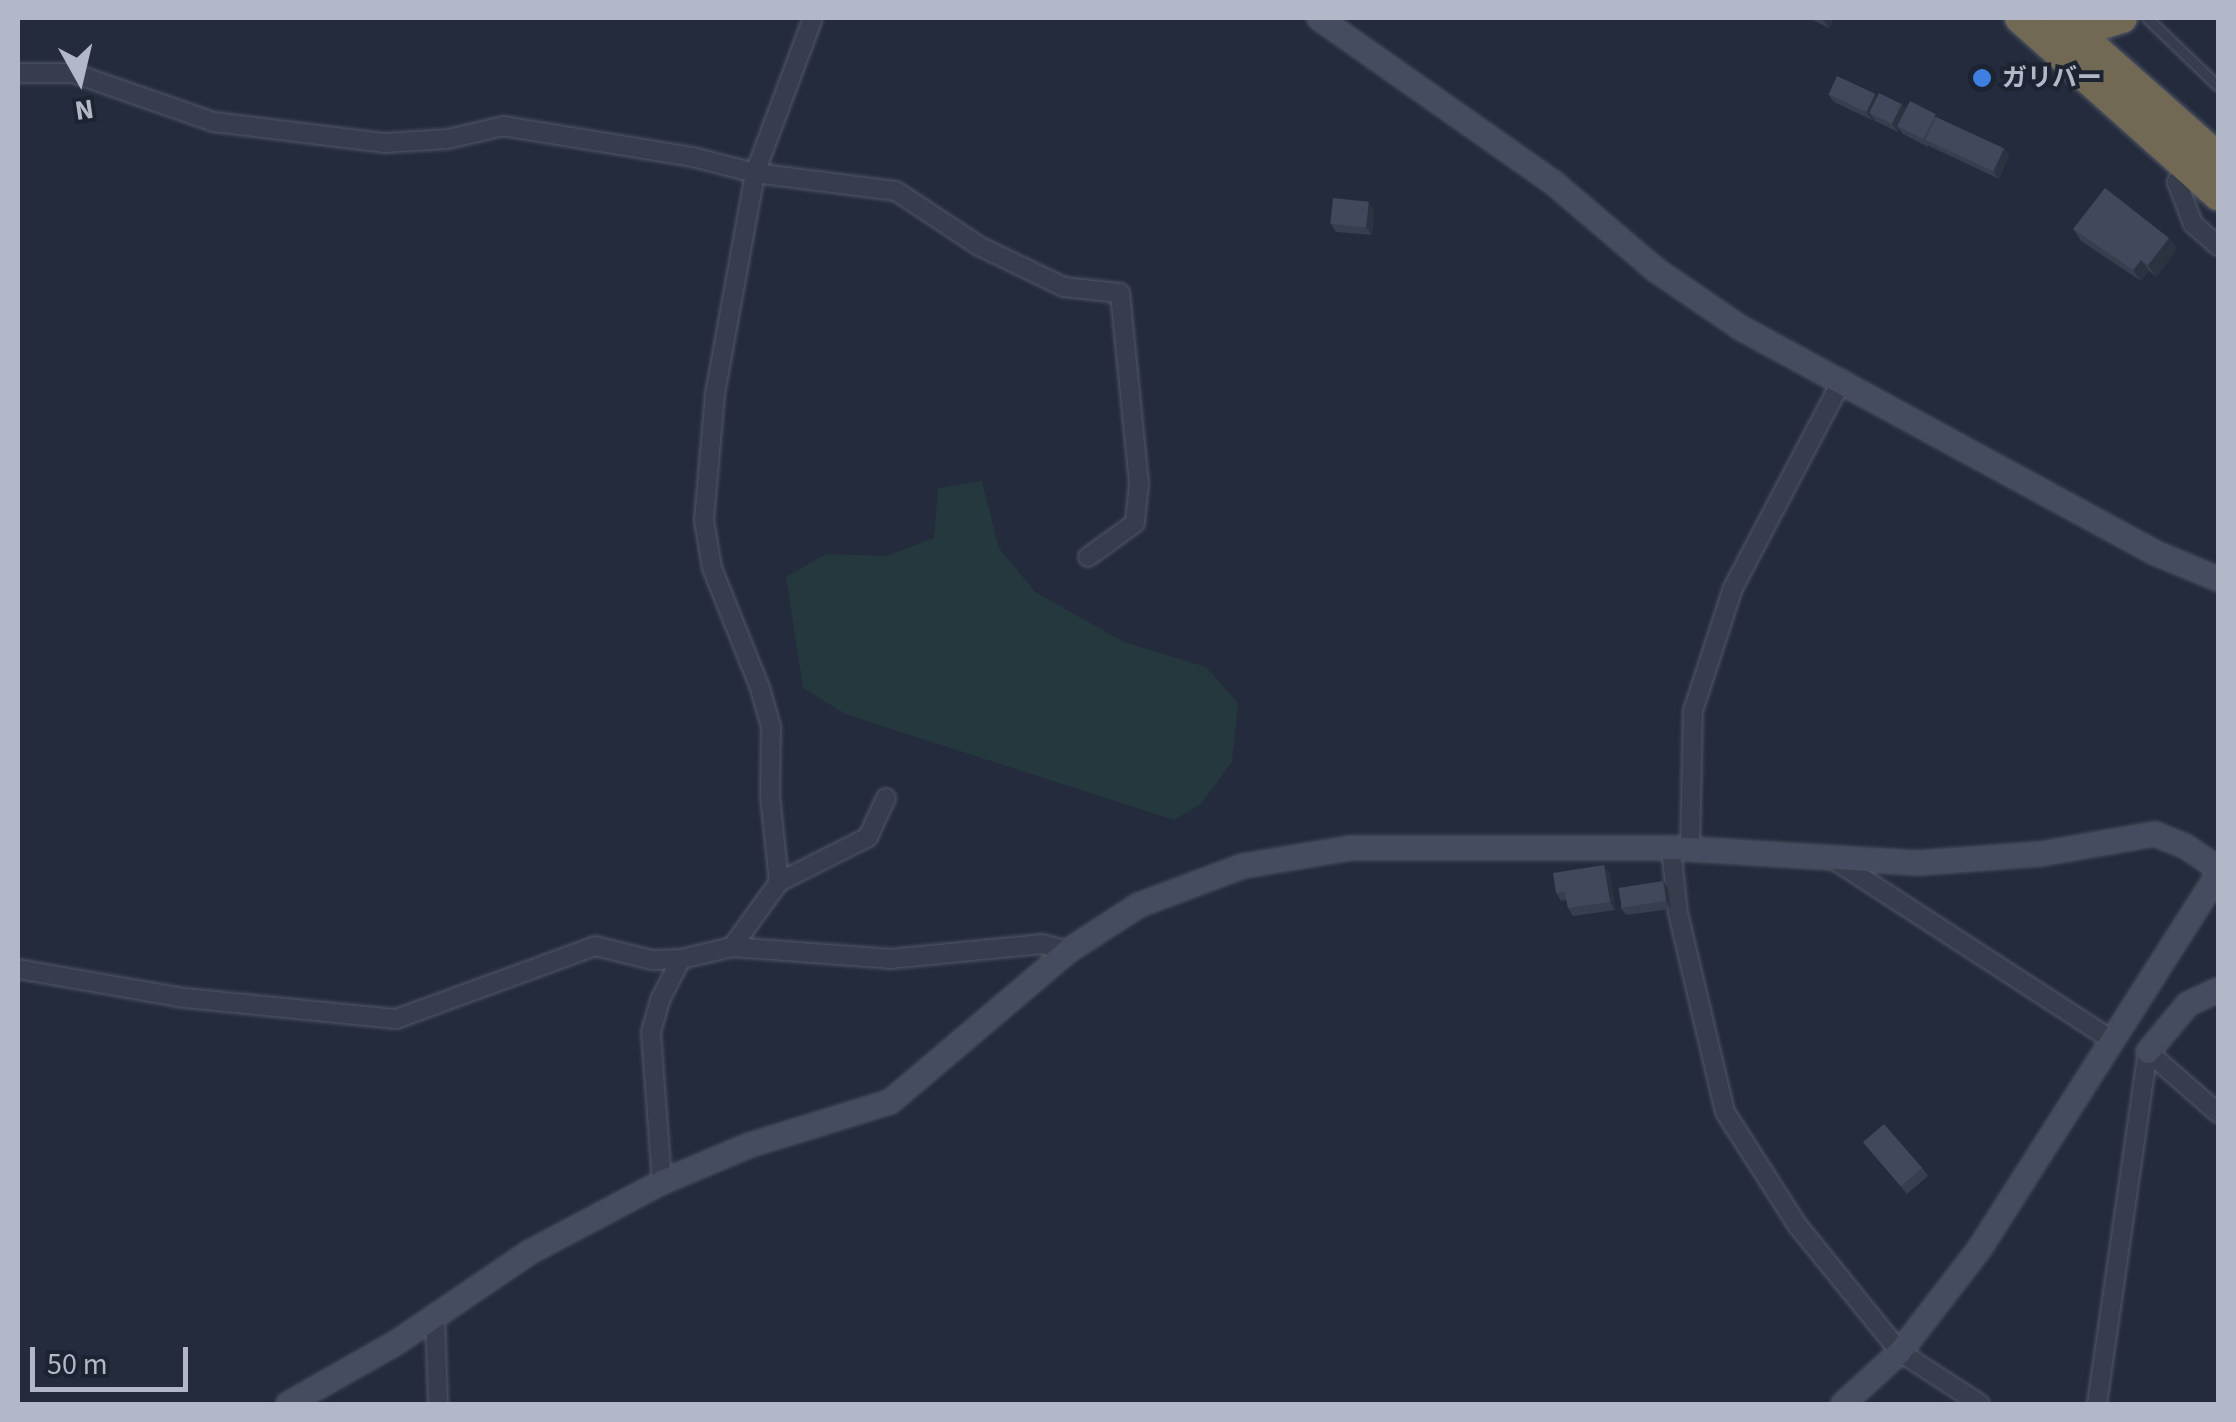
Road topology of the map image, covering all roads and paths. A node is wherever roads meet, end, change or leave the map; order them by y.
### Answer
1 (813, 18) edge
2 (1319, 18) edge
3 (2020, 18) edge
4 (2060, 18) edge
5 (2084, 18) edge
6 (2122, 18) edge
7 (2147, 18) edge
8 (18, 73) edge
9 (2218, 86) edge
10 (2205, 152) edge
11 (755, 174) junction
12 (2218, 195) edge
13 (2218, 246) edge
14 (1842, 380) junction
15 (1088, 557) dead end
16 (2218, 580) edge
17 (886, 798) dead end
18 (1681, 848) junction
19 (1830, 858) junction
20 (2218, 872) edge
21 (779, 882) junction
22 (732, 947) junction
23 (1068, 951) junction
24 (681, 960) junction
25 (18, 969) edge
26 (2218, 990) edge
27 (2110, 1039) junction
28 (2148, 1052) junction
29 (2218, 1114) edge
30 (662, 1182) junction
31 (435, 1316) junction
32 (1900, 1352) junction
33 (288, 1404) edge
34 (438, 1404) edge
35 (1843, 1404) edge
36 (1980, 1404) edge
37 (2097, 1404) edge

1 - 11 street
2 - 14 street
3 - 10 highway
4 - 10 highway
5 - 6 highway
7 - 9 lane
8 - 11 street
10 - 12 highway
10 - 13 street
11 - 15 street
11 - 21 street
14 - 16 street
14 - 18 street
17 - 21 street
18 - 19 street
18 - 23 street
18 - 32 street
19 - 20 street
19 - 27 street
20 - 27 street
21 - 22 street
22 - 23 street
22 - 24 street
23 - 30 street
24 - 25 street
24 - 30 street
26 - 28 street
27 - 32 street
28 - 29 street
28 - 37 street
30 - 31 street
31 - 33 street
31 - 34 street
32 - 35 street
32 - 36 street

